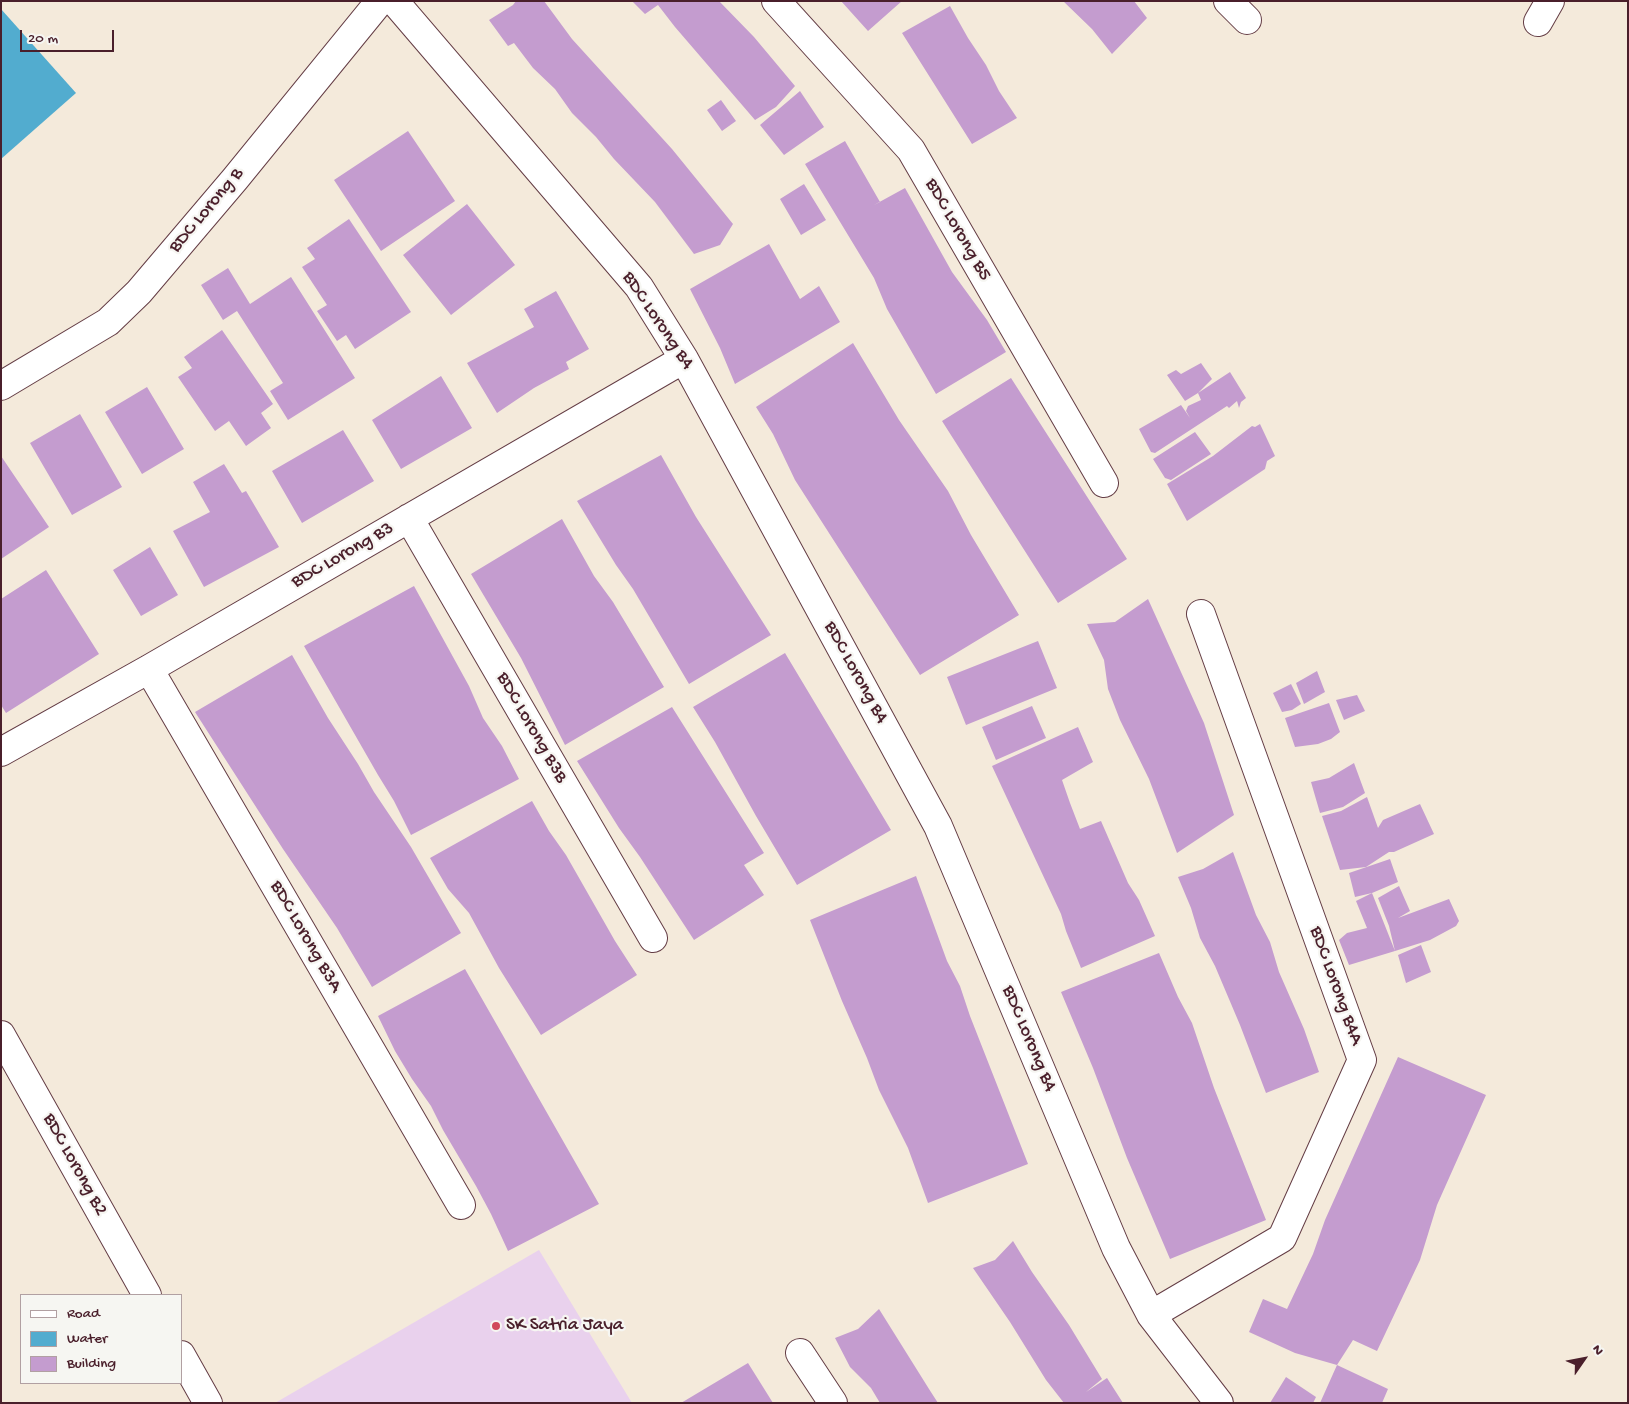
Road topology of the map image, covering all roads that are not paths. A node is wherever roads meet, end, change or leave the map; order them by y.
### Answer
1 (380, 1) edge
2 (394, 1) edge
3 (776, 1) edge
4 (1228, 1) edge
5 (1247, 20) dead end
6 (684, 359) junction
7 (1, 386) edge
8 (1104, 483) dead end
9 (409, 518) junction
10 (1201, 614) dead end
11 (149, 669) junction
12 (1, 752) edge
13 (653, 938) dead end
14 (1, 1035) edge
15 (461, 1205) dead end
16 (147, 1294) edge
17 (1151, 1315) junction
18 (800, 1353) dead end
19 (182, 1357) edge
20 (208, 1403) edge
21 (833, 1403) edge
22 (1219, 1403) edge

1 - 7 street, BDC Lorong B
2 - 6 street, BDC Lorong B4
3 - 8 street, BDC Lorong B5
4 - 5 street
6 - 9 street, BDC Lorong B3
6 - 17 street, BDC Lorong B4
9 - 11 street, BDC Lorong B3
9 - 13 street, BDC Lorong B3B
10 - 17 street, BDC Lorong B4A
11 - 12 street, BDC Lorong B3
11 - 15 street, BDC Lorong B3A
14 - 16 street, BDC Lorong B2
17 - 22 street, BDC Lorong B4
18 - 21 street
19 - 20 street

